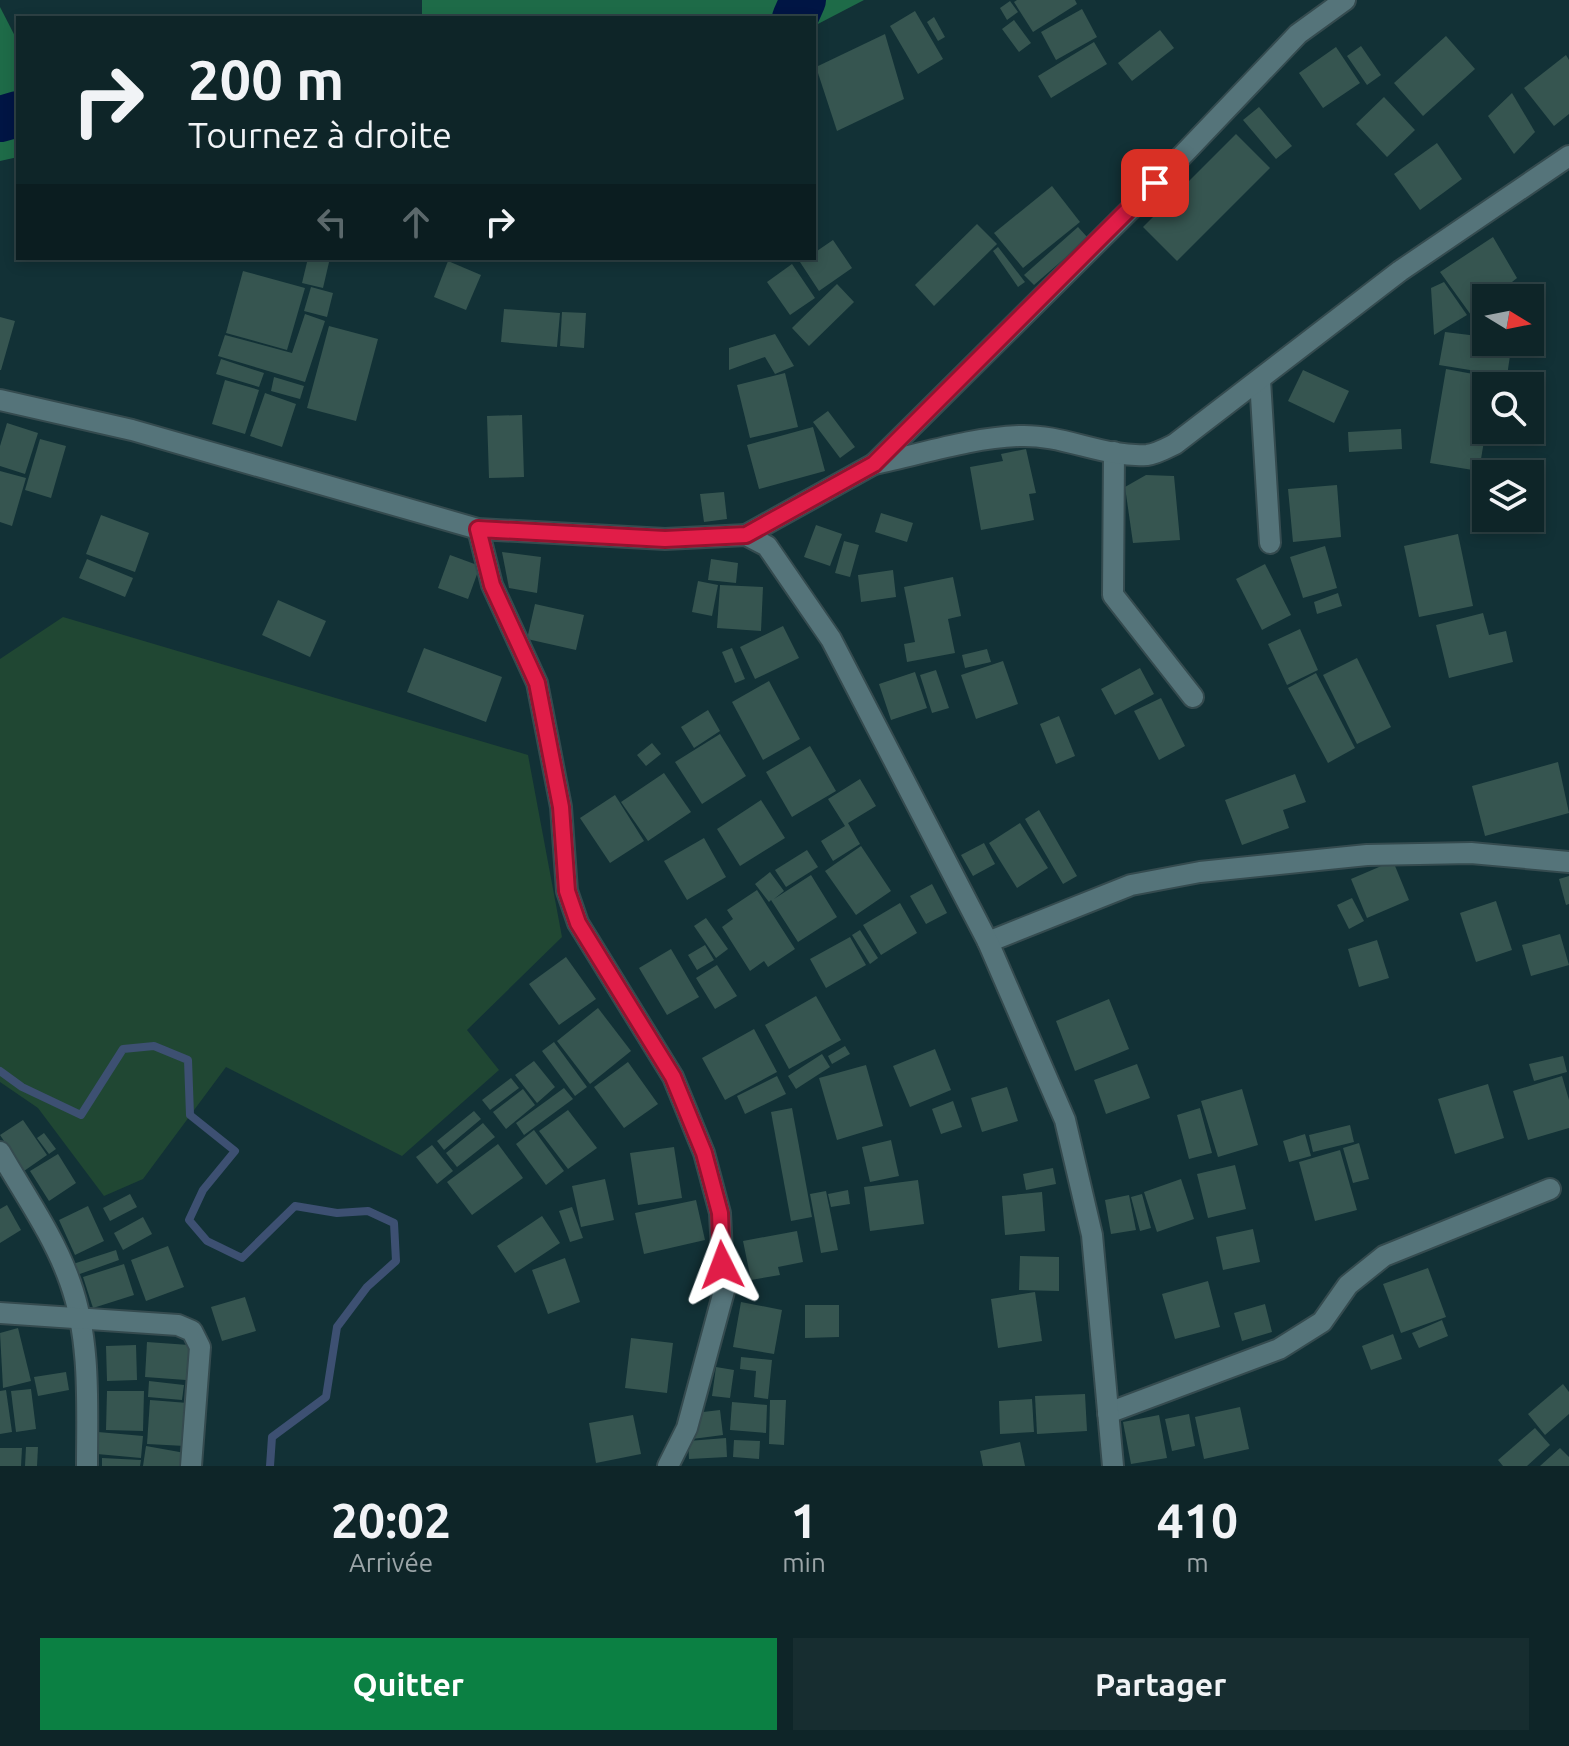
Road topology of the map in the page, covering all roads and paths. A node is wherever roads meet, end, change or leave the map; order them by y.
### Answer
1 (1345, 0) edge
2 (1569, 156) edge
3 (1260, 380) junction
4 (0, 400) edge
5 (1114, 452) junction
6 (874, 464) junction
7 (478, 529) junction
8 (746, 535) junction
9 (1270, 543) dead end
10 (1193, 697) dead end
11 (1569, 862) edge
12 (988, 942) junction
13 (0, 1152) edge
14 (1550, 1189) dead end
15 (0, 1313) edge
16 (81, 1321) junction
17 (1108, 1413) junction
18 (87, 1466) edge
19 (191, 1466) edge
20 (668, 1466) edge
21 (1113, 1466) edge

1 - 6 street
2 - 3 street
3 - 5 street
3 - 9 street
4 - 7 street
5 - 6 street
5 - 10 street
6 - 8 street
7 - 8 street
7 - 20 street
8 - 12 street
11 - 12 street
12 - 17 street
13 - 16 street
14 - 17 street
15 - 16 street
16 - 18 street
16 - 19 street
17 - 21 street

